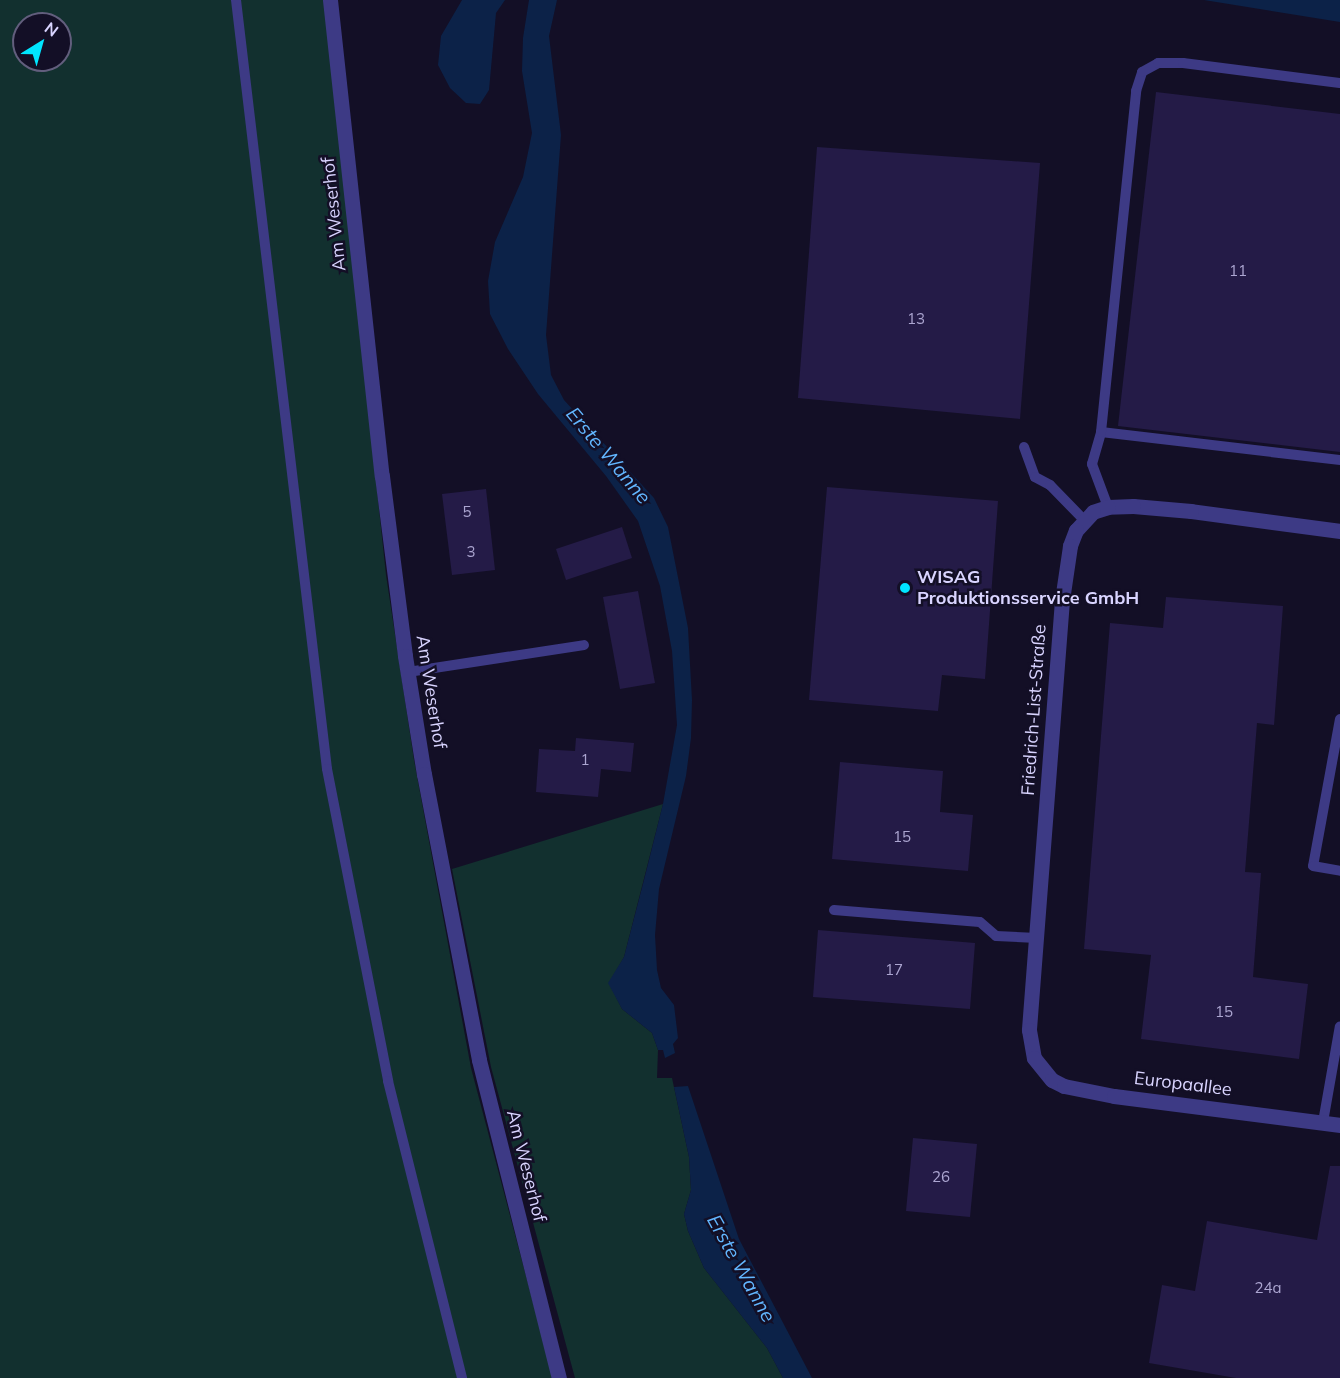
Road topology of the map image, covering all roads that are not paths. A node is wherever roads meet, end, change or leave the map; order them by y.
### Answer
1 (236, 0) edge
2 (330, 0) edge
3 (1340, 83) edge
4 (1101, 432) junction
5 (1024, 447) dead end
6 (1340, 460) edge
7 (1108, 507) junction
8 (1084, 520) junction
9 (1340, 531) edge
10 (584, 645) dead end
11 (408, 672) junction
12 (1340, 719) edge
13 (1340, 872) edge
14 (834, 910) dead end
15 (1037, 938) junction
16 (1340, 1026) edge
17 (1034, 1058) joint
18 (1323, 1122) junction
19 (1340, 1125) edge
20 (462, 1378) edge
21 (559, 1378) edge

1 - 20 lane
2 - 11 street, Am Weserhof
3 - 4 lane
4 - 6 lane
4 - 7 lane
5 - 8 lane
7 - 8 street
7 - 9 street
8 - 15 street, Friedrich-List-Straße
10 - 11 lane
11 - 21 street, Am Weserhof
12 - 13 lane
14 - 15 lane
15 - 17 street, Friedrich-List-Straße
16 - 18 lane
17 - 18 street, Europaallee
18 - 19 street, Europaallee

